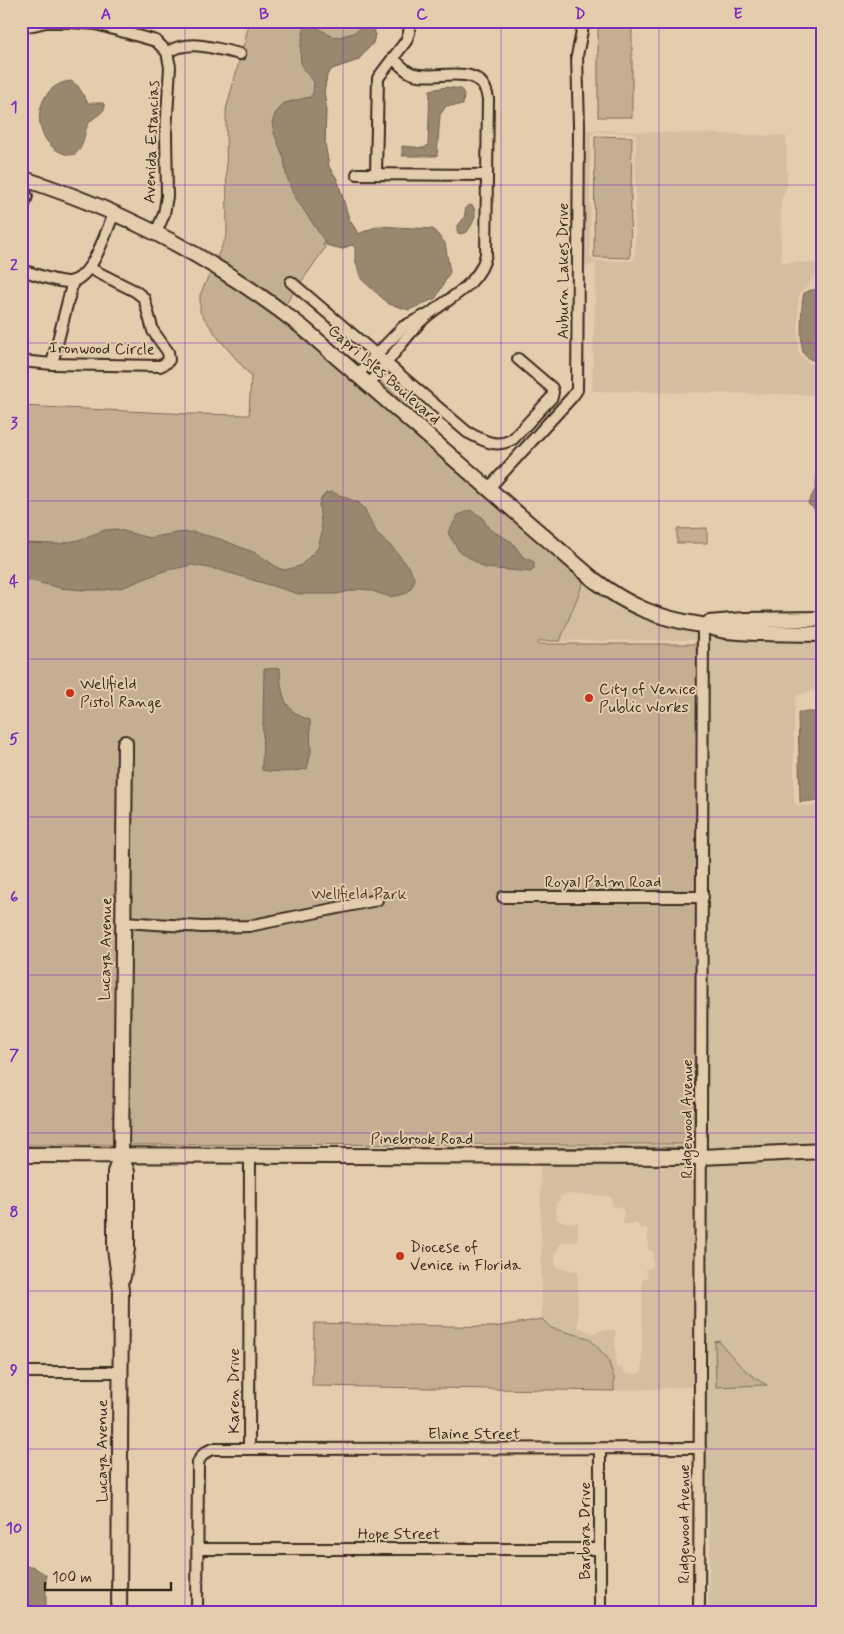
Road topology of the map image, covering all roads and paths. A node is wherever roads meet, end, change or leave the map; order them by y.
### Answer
1 (410, 21) edge
2 (584, 21) edge
3 (21, 28) edge
4 (167, 52) junction
5 (240, 54) dead end
6 (393, 58) junction
7 (357, 174) dead end
8 (376, 174) junction
9 (486, 175) junction
10 (21, 178) edge
11 (27, 196) dead end
12 (114, 213) junction
13 (21, 215) edge
14 (156, 233) junction
15 (89, 268) junction
16 (21, 270) edge
17 (73, 281) junction
18 (291, 282) dead end
19 (428, 315) junction
20 (376, 354) junction
21 (518, 358) dead end
22 (21, 361) edge
23 (52, 364) junction
24 (386, 364) junction
25 (357, 376) junction
26 (369, 385) junction
27 (488, 489) junction
28 (823, 619) edge
29 (703, 625) junction
30 (823, 634) edge
31 (125, 743) dead end
32 (703, 896) junction
33 (503, 897) dead end
34 (377, 900) dead end
35 (124, 922) junction
36 (823, 1151) edge
37 (21, 1155) edge
38 (121, 1156) junction
39 (250, 1156) junction
40 (702, 1157) junction
41 (21, 1372) edge
42 (120, 1372) junction
43 (700, 1448) junction
44 (249, 1449) junction
45 (600, 1450) junction
46 (600, 1549) junction
47 (198, 1550) junction
48 (119, 1613) edge
49 (197, 1613) edge
50 (600, 1613) edge
51 (699, 1613) edge

1 - 6 street
2 - 27 street, Auburn Lakes Drive
3 - 4 street
4 - 5 street
4 - 14 street, Avenida Estancias
6 - 8 street
6 - 9 street
7 - 8 street
8 - 9 street
9 - 19 street
10 - 12 street, Capri Isles Boulevard
11 - 13 street
12 - 14 street, Capri Isles Boulevard
12 - 15 street
14 - 25 street, Capri Isles Boulevard
15 - 17 street
15 - 23 street, Ironwood Circle
16 - 17 street
17 - 23 street
18 - 20 street
19 - 20 street
19 - 24 street
20 - 24 street
20 - 25 street
21 - 24 street
22 - 23 street, Ironwood Circle
24 - 26 street
25 - 26 street, Capri Isles Boulevard
26 - 27 street, Capri Isles Boulevard
27 - 29 street, Capri Isles Boulevard
28 - 29 street, Capri Isles Boulevard
29 - 30 street, Capri Isles Boulevard
29 - 32 street, Ridgewood Avenue
31 - 35 street, Lucaya Avenue
32 - 33 street, Royal Palm Road
32 - 40 street, Ridgewood Avenue
34 - 35 street
35 - 38 street, Lucaya Avenue
36 - 40 street, Pinebrook Road
37 - 38 street, Pinebrook Road
38 - 39 street, Pinebrook Road
38 - 42 street, Lucaya Avenue
39 - 40 street, Pinebrook Road
39 - 44 street, Karen Drive
40 - 43 street, Ridgewood Avenue
41 - 42 street
42 - 48 street, Lucaya Avenue
43 - 45 street, Elaine Street
43 - 51 street, Ridgewood Avenue
44 - 45 street, Elaine Street
44 - 47 street, Karen Drive
45 - 46 street, Barbara Drive
46 - 47 street, Hope Street
46 - 50 street, Barbara Drive
47 - 49 street, Karen Drive

